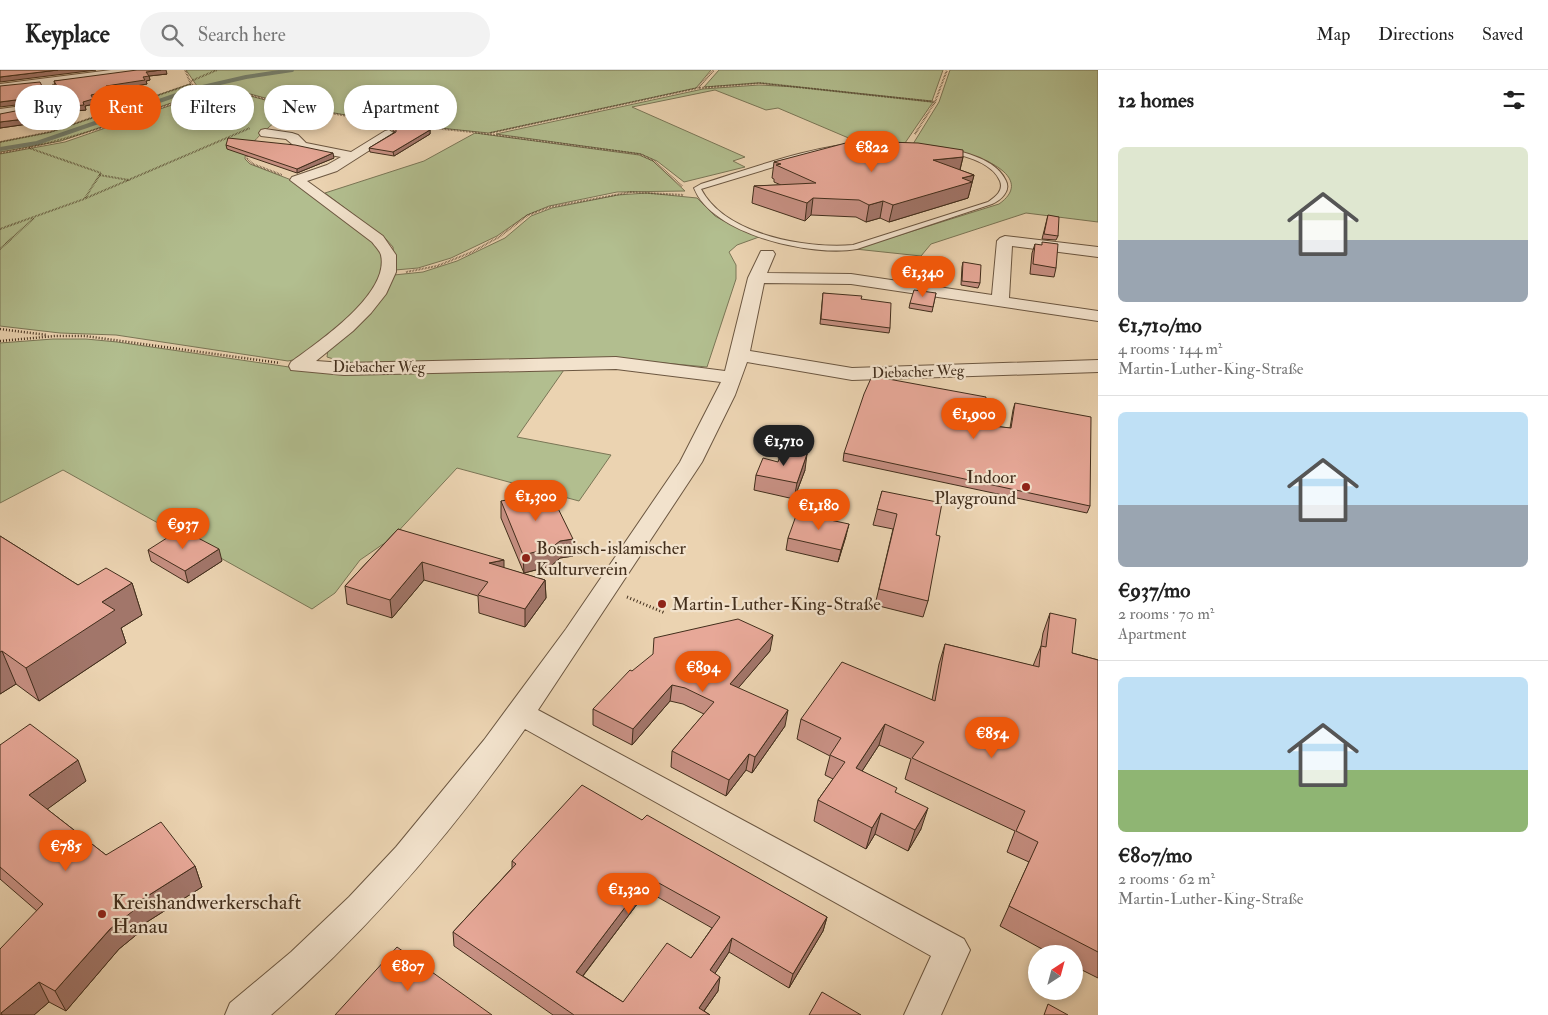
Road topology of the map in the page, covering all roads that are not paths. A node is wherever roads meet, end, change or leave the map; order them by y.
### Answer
1 (137, 70) edge
2 (46, 82) junction
3 (0, 87) edge
4 (0, 113) edge
5 (266, 133) road end
6 (389, 134) edge
7 (352, 157) junction
8 (771, 247) junction
9 (1098, 252) edge
10 (756, 278) junction
11 (1000, 301) junction
12 (1098, 316) edge
13 (735, 366) junction
14 (1098, 366) edge
15 (521, 714) junction
16 (243, 1015) edge
17 (922, 1015) edge

1 - 2 street
2 - 3 street
2 - 4 street
5 - 7 street
6 - 7 street
7 - 13 street, Diebacher Weg
8 - 8 lane
8 - 10 street
9 - 11 street
10 - 11 street
10 - 13 street
11 - 12 street
13 - 14 street, Diebacher Weg
13 - 15 street
15 - 16 street
15 - 17 street

